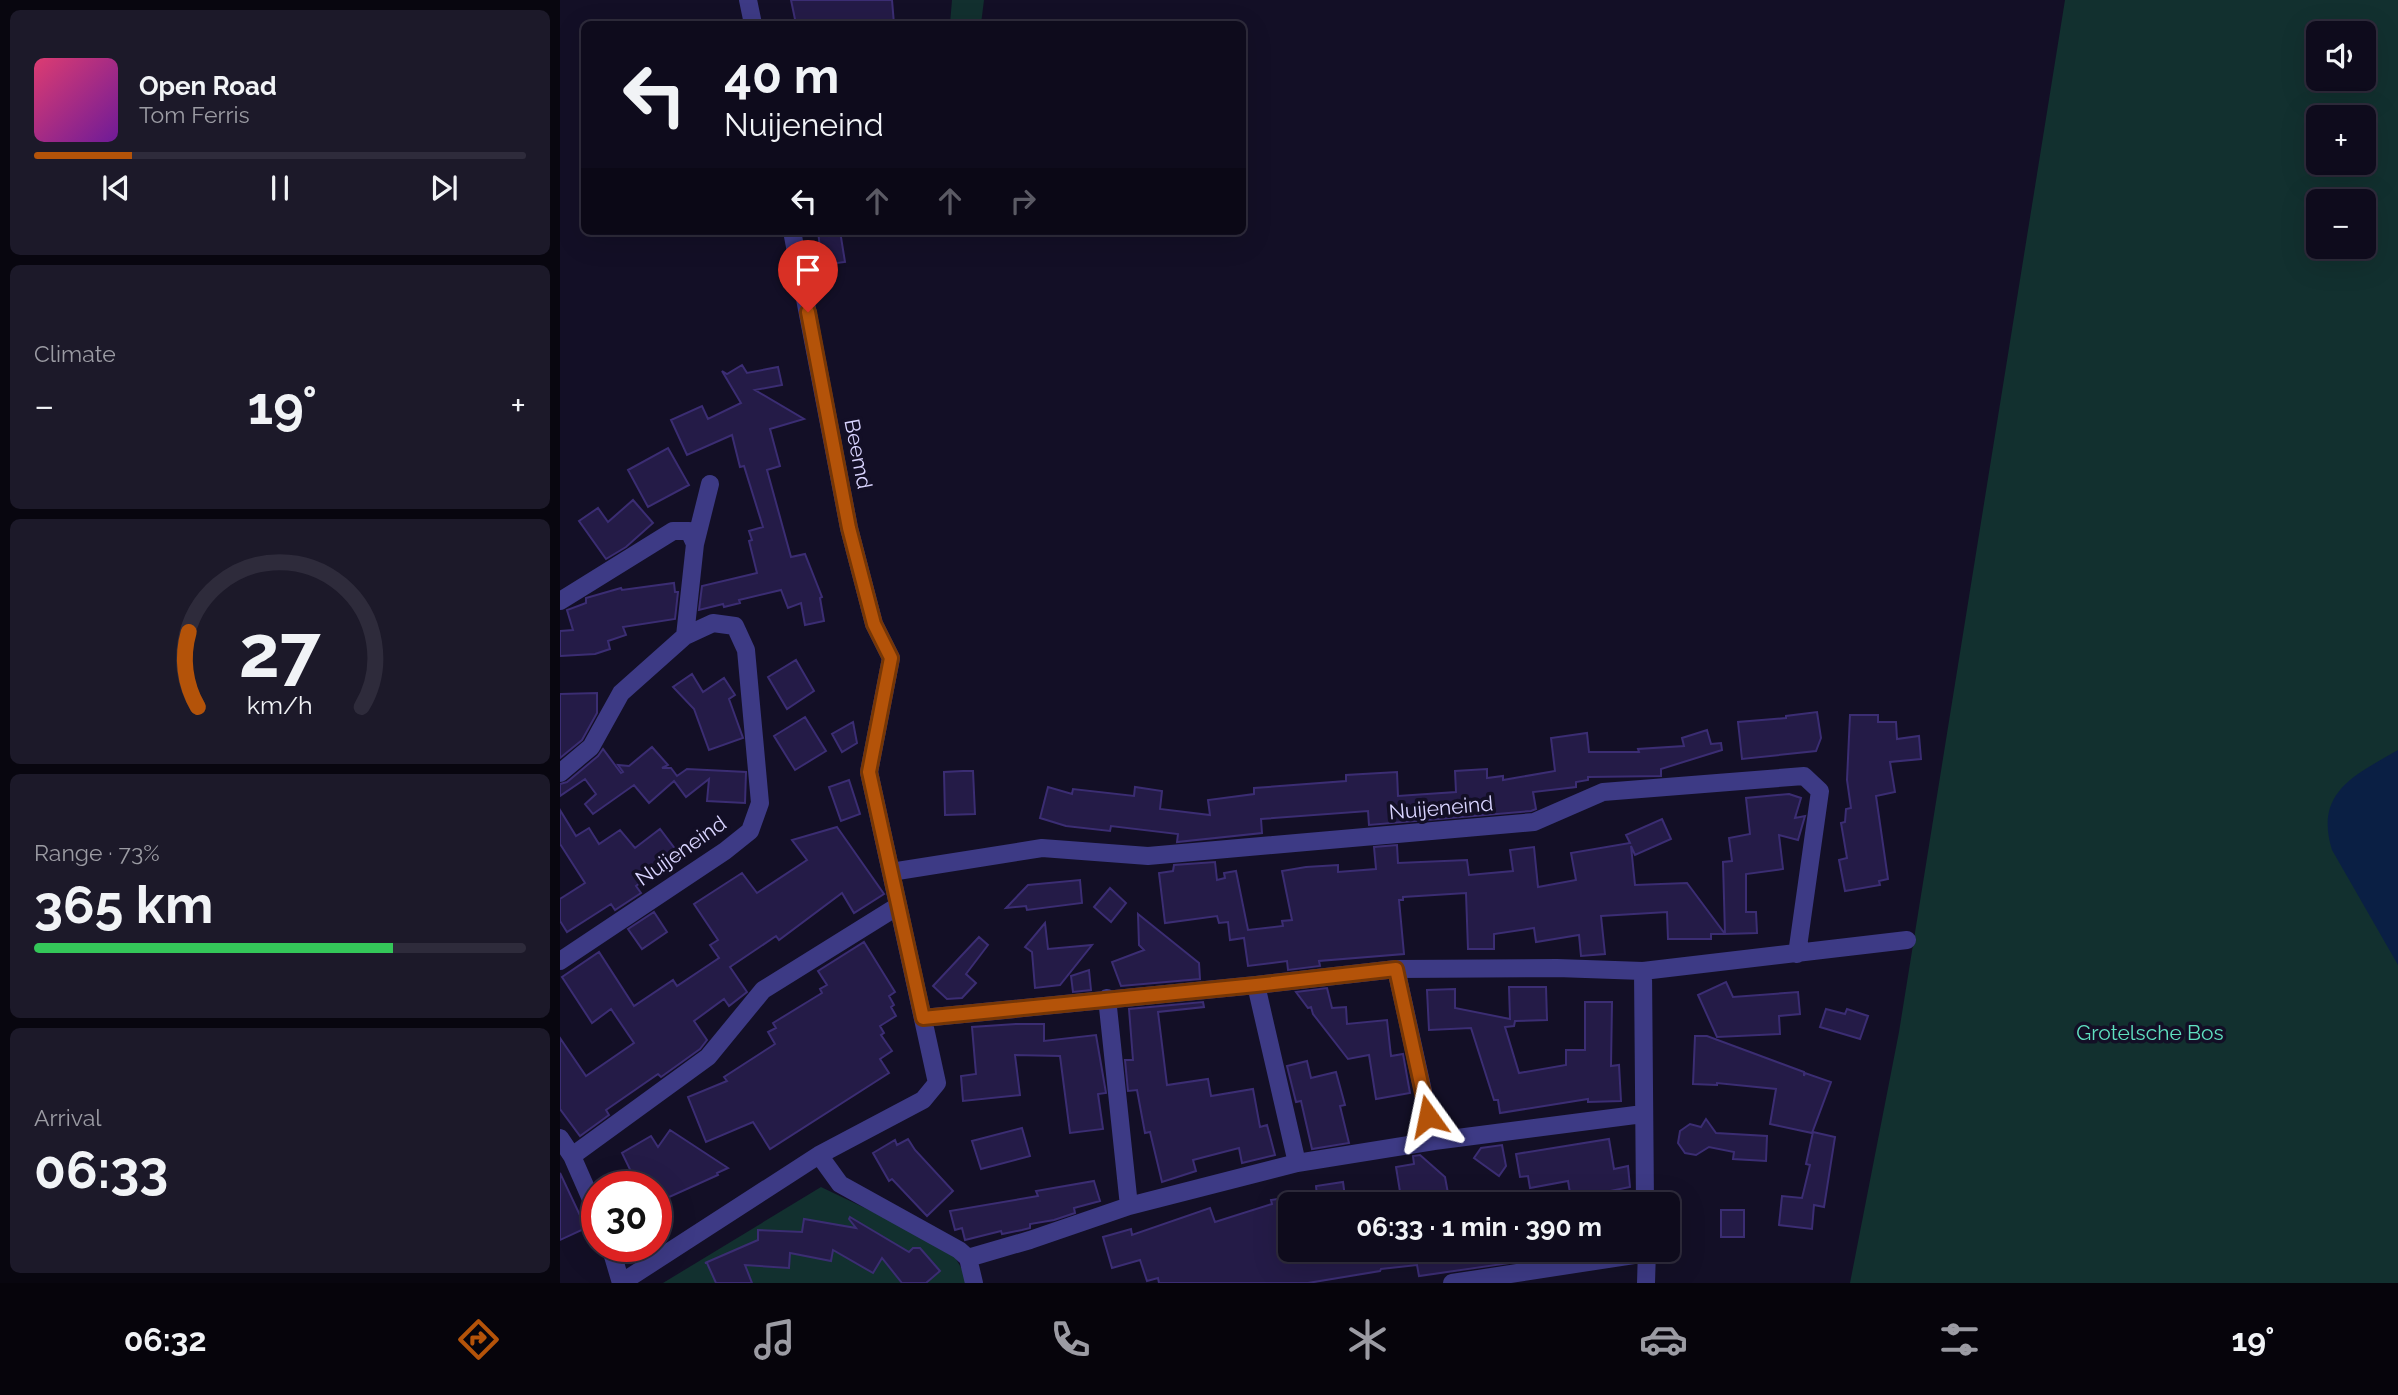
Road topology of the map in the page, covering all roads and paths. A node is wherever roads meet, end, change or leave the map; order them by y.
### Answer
1 (748, 0) edge
2 (752, 21) edge
3 (793, 235) edge
4 (710, 484) dead end
5 (695, 544) junction
6 (560, 601) edge
7 (685, 636) junction
8 (560, 773) edge
9 (891, 872) junction
10 (898, 906) junction
11 (1907, 940) dead end
12 (1797, 954) junction
13 (560, 961) edge
14 (1396, 969) junction
15 (1643, 971) junction
16 (1256, 985) junction
17 (1107, 998) junction
18 (923, 1018) junction
19 (1643, 1114) junction
20 (560, 1138) edge
21 (1433, 1141) junction
22 (819, 1155) junction
23 (572, 1156) junction
24 (1297, 1163) junction
25 (581, 1177) edge
26 (1645, 1192) edge
27 (1129, 1206) junction
28 (672, 1250) edge
29 (968, 1258) junction
30 (615, 1262) edge
31 (653, 1262) edge
32 (1580, 1262) edge
33 (1647, 1262) edge
34 (974, 1283) edge
35 (1452, 1283) edge
36 (1646, 1283) edge

1 - 2 street
3 - 9 street, Beemd
4 - 5 street
5 - 6 street
5 - 7 street
7 - 8 street, Nuijeneind
7 - 13 street, Nuijeneind
9 - 10 street
9 - 12 street, Nuijeneind
10 - 18 street
10 - 23 street
11 - 12 street
12 - 15 street
14 - 15 street
14 - 16 street
14 - 21 street
15 - 19 street
16 - 17 street
16 - 24 street
17 - 18 street
17 - 27 street
18 - 22 street
19 - 21 street
19 - 26 street
20 - 23 street
21 - 24 street
22 - 28 street
22 - 29 street
23 - 25 street
24 - 27 street
27 - 29 street
29 - 34 street
30 - 31 street
32 - 35 street
33 - 36 street

